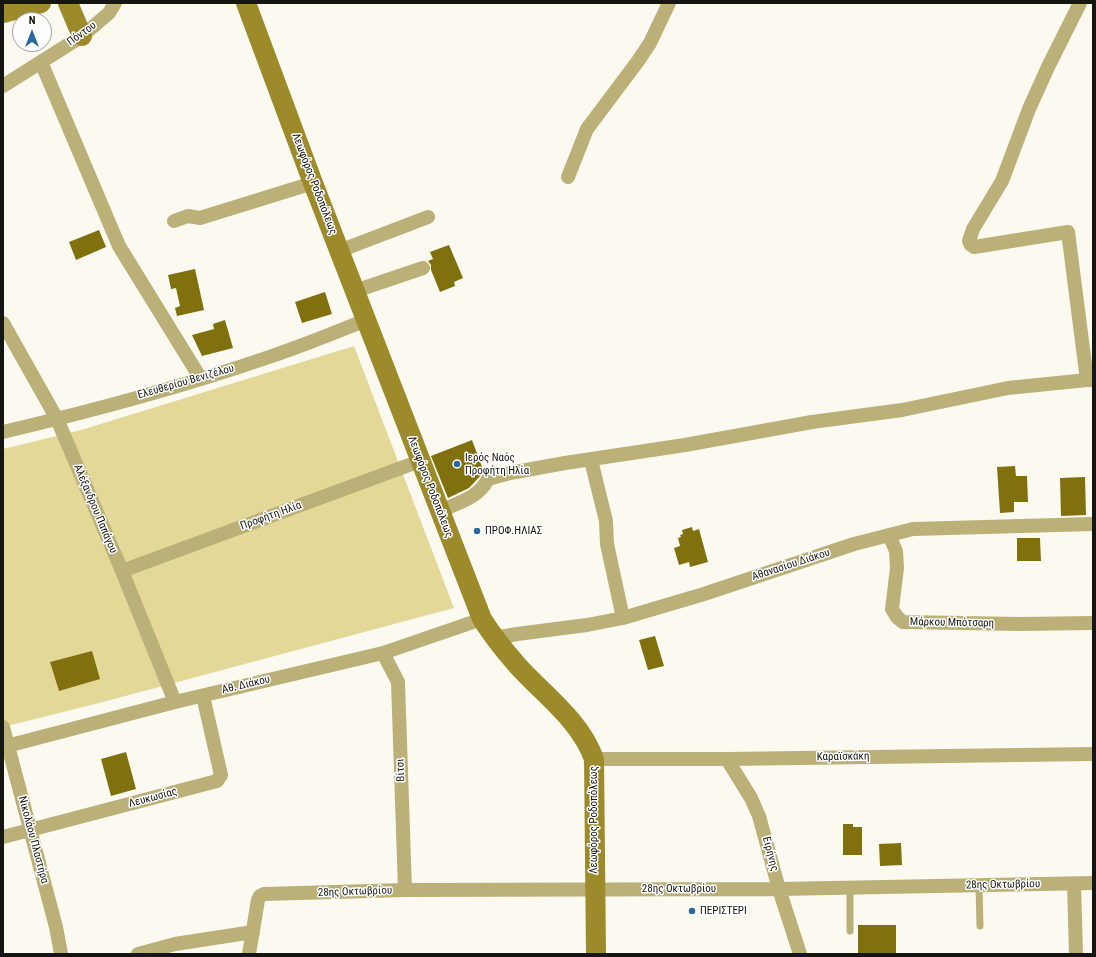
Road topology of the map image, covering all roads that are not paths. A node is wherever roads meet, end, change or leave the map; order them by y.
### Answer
1 (37, 3) edge
2 (68, 3) edge
3 (115, 3) edge
4 (246, 3) edge
5 (669, 3) edge
6 (1080, 3) edge
7 (3, 13) edge
8 (82, 36) junction
9 (41, 62) junction
10 (3, 86) edge
11 (568, 177) dead end
12 (313, 183) junction
13 (428, 217) dead end
14 (174, 221) dead end
15 (339, 250) junction
16 (423, 268) dead end
17 (355, 291) junction
18 (366, 320) junction
19 (3, 322) edge
20 (201, 379) junction
21 (1090, 380) edge
22 (57, 419) junction
23 (3, 432) edge
24 (591, 460) junction
25 (420, 461) junction
26 (440, 511) junction
27 (1093, 524) edge
28 (889, 535) junction
29 (122, 571) junction
30 (623, 618) junction
31 (482, 619) junction
32 (1093, 623) edge
33 (494, 638) junction
34 (383, 653) junction
35 (203, 696) junction
36 (175, 702) junction
37 (3, 727) edge
38 (6, 746) edge
39 (1093, 754) edge
40 (594, 759) junction
41 (728, 759) junction
42 (31, 830) junction
43 (3, 837) edge
44 (1093, 883) edge
45 (1074, 884) junction
46 (979, 886) junction
47 (850, 888) junction
48 (595, 889) junction
49 (779, 889) junction
50 (405, 890) junction
51 (980, 926) dead end
52 (850, 931) dead end
53 (253, 932) junction
54 (61, 954) edge
55 (138, 954) edge
56 (249, 954) edge
57 (596, 954) edge
58 (800, 954) edge
59 (1076, 954) edge

1 - 7 street
2 - 8 street
3 - 8 street, Πόντου
4 - 12 street, Λεωφόρος Ροδοπόλεως
5 - 11 street
6 - 21 street
8 - 9 street, Πόντου
9 - 10 street, Πόντου
9 - 20 street
12 - 14 street
12 - 15 street, Λεωφόρος Ροδοπόλεως
13 - 15 street
15 - 17 street, Λεωφόρος Ροδοπόλεως
16 - 17 street
17 - 18 street, Λεωφόρος Ροδοπόλεως
18 - 20 street, Ελευθερίου Βενιζέλου
18 - 25 street, Λεωφόρος Ροδοπόλεως
19 - 22 street, Αλέξανδρου Παπάγου
20 - 22 street, Ελευθερίου Βενιζέλου
21 - 24 street
22 - 23 street, Ελευθερίου Βενιζέλου
22 - 29 street, Αλέξανδρου Παπάγου
24 - 26 street
24 - 30 street
25 - 26 street, Λεωφόρος Ροδοπόλεως
25 - 29 street, Προφήτη Ηλία
26 - 31 street, Λεωφόρος Ροδοπόλεως
27 - 28 street, Αθανασίου Διάκου
28 - 30 street, Αθανασίου Διάκου
28 - 32 street, Μάρκου Μπότσαρη
29 - 36 street, Αλέξανδρου Παπάγου
30 - 33 street, Αθανασίου Διάκου
31 - 33 street, Λεωφόρος Ροδοπόλεως
31 - 34 street, Αθ. Διάκου
33 - 40 street, Λεωφόρος Ροδοπόλεως
34 - 35 street, Αθ. Διάκου
34 - 50 street, Βίτσι
35 - 36 street, Αθ. Διάκου
35 - 42 street, Λευκωσίας
36 - 38 street, Αθ. Διάκου
37 - 38 street, Νικολάου Πλαστήρα
38 - 42 street, Νικολάου Πλαστήρα
39 - 41 street, Καραϊσκάκη
40 - 41 street, Καραϊσκάκη
40 - 48 street, Λεωφόρος Ροδοπόλεως
41 - 49 street, Ειρήνης
42 - 43 street, Λευκωσίας
42 - 54 street, Νικολάου Πλαστήρα
44 - 45 street, 28ης Οκτωβρίου
45 - 46 street, 28ης Οκτωβρίου
45 - 59 street
46 - 47 street, 28ης Οκτωβρίου
46 - 51 lane
47 - 49 street, 28ης Οκτωβρίου
47 - 52 lane
48 - 49 street, 28ης Οκτωβρίου
48 - 50 street, 28ης Οκτωβρίου
48 - 57 street, Λεωφόρος Ροδοπόλεως
49 - 58 street, Ειρήνης
50 - 53 street, 28ης Οκτωβρίου
53 - 55 street
53 - 56 street

